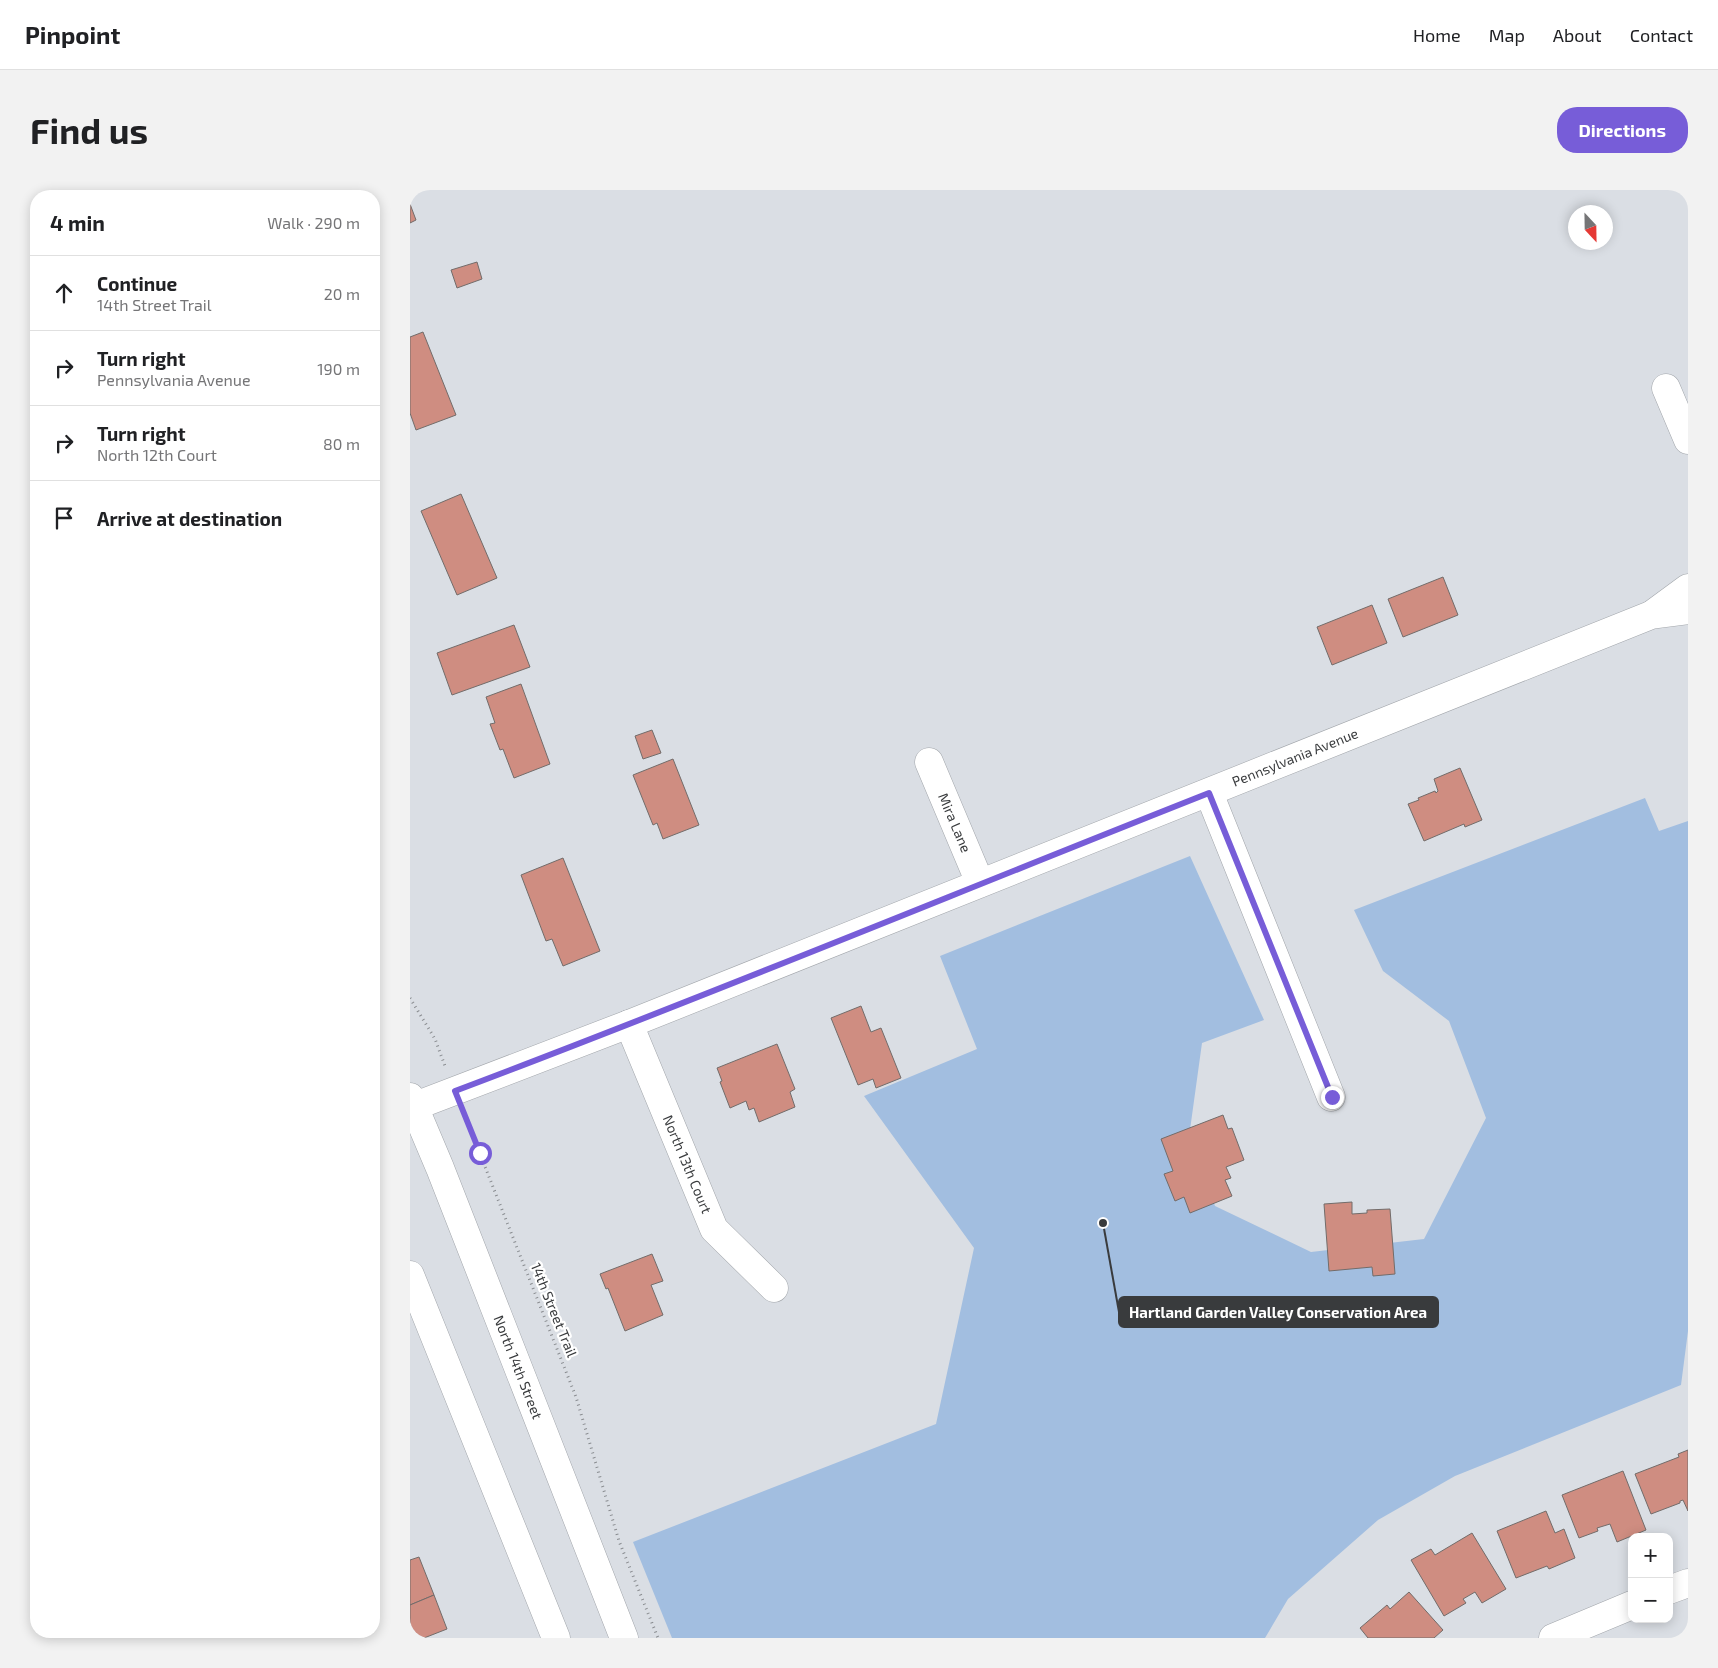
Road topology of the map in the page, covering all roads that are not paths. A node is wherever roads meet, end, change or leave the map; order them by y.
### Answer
1 (1666, 388) dead end
2 (1688, 440) edge
3 (1688, 588) edge
4 (1688, 610) edge
5 (1651, 615) junction
6 (929, 762) dead end
7 (1209, 793) junction
8 (980, 883) junction
9 (629, 1024) junction
10 (1332, 1097) dead end
11 (411, 1104) edge
12 (410, 1275) edge
13 (774, 1288) dead end
14 (1688, 1582) edge
15 (1673, 1588) edge
16 (1628, 1607) edge
17 (556, 1638) edge
18 (624, 1638) edge
19 (1553, 1638) edge

1 - 2 street
3 - 5 street, Pennsylvania Avenue
4 - 5 street, Pennsylvania Avenue
5 - 7 street, Pennsylvania Avenue
6 - 8 street, Mira Lane
7 - 8 street, Pennsylvania Avenue
7 - 10 street
8 - 9 street, Pennsylvania Avenue
9 - 11 street, Pennsylvania Avenue
9 - 13 street, North 13th Court
11 - 18 street, North 14th Street
12 - 17 street
14 - 15 street
16 - 19 street

